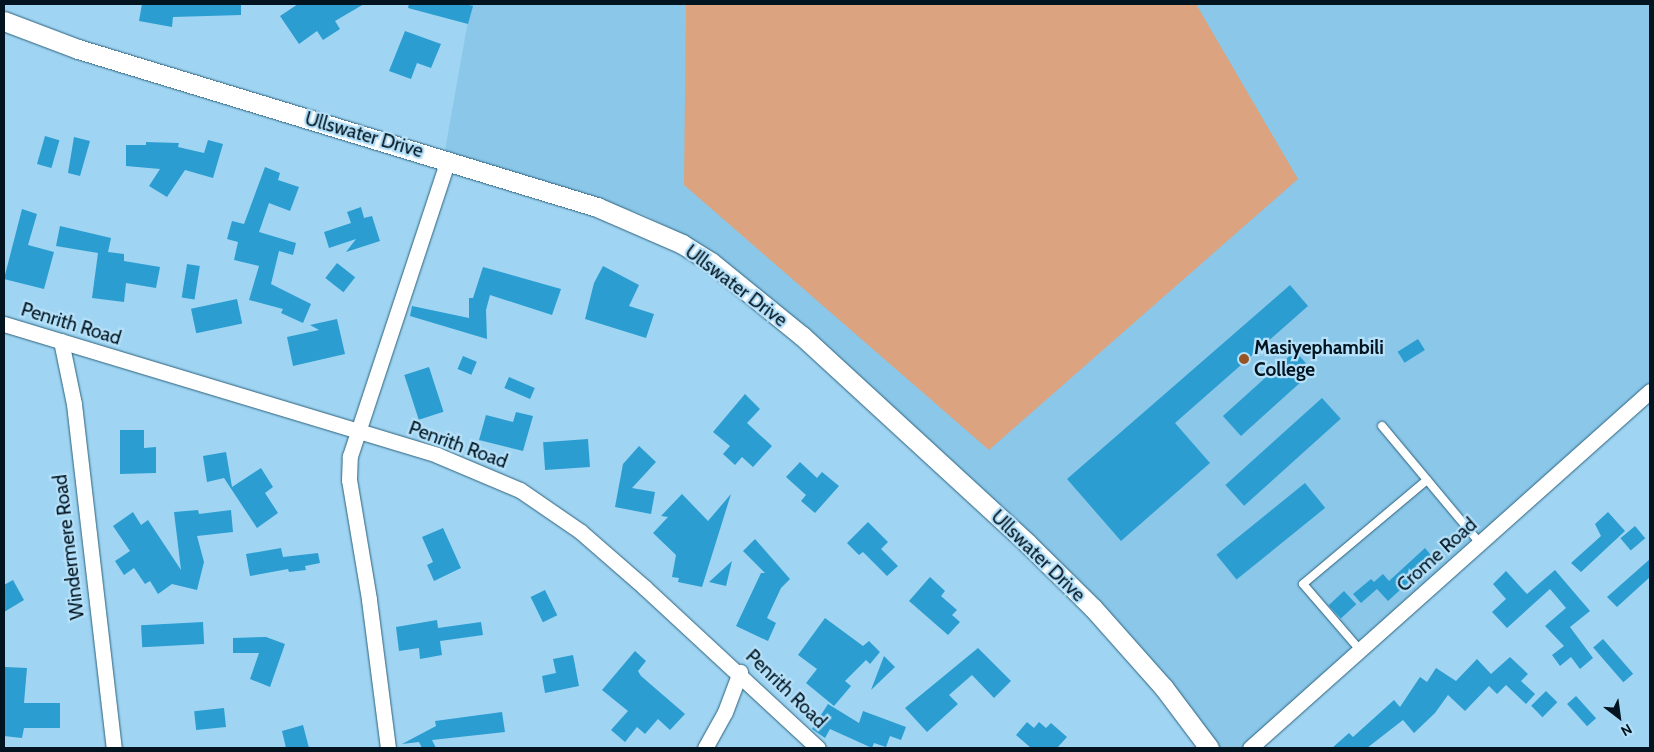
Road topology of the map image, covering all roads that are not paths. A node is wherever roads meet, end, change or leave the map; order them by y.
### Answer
1 (4, 21) edge
2 (448, 160) junction
3 (4, 324) edge
4 (61, 341) junction
5 (1650, 391) edge
6 (1382, 426) dead end
7 (356, 431) junction
8 (1427, 480) junction
9 (1480, 543) junction
10 (1360, 650) junction
11 (740, 672) junction
12 (114, 748) edge
13 (388, 748) edge
14 (705, 748) edge
15 (818, 748) edge
16 (1210, 748) edge
17 (1250, 748) edge

1 - 2 street, Ullswater Drive
2 - 7 street
2 - 16 street, Ullswater Drive
3 - 4 street, Penrith Road
4 - 7 street, Penrith Road
4 - 12 street, Windermere Road
5 - 9 street, Crome Road
6 - 8 lane
7 - 11 street, Penrith Road
7 - 13 street
8 - 9 lane
8 - 10 lane
9 - 10 street, Crome Road
10 - 17 street, Crome Road
11 - 14 street
11 - 15 street, Penrith Road

